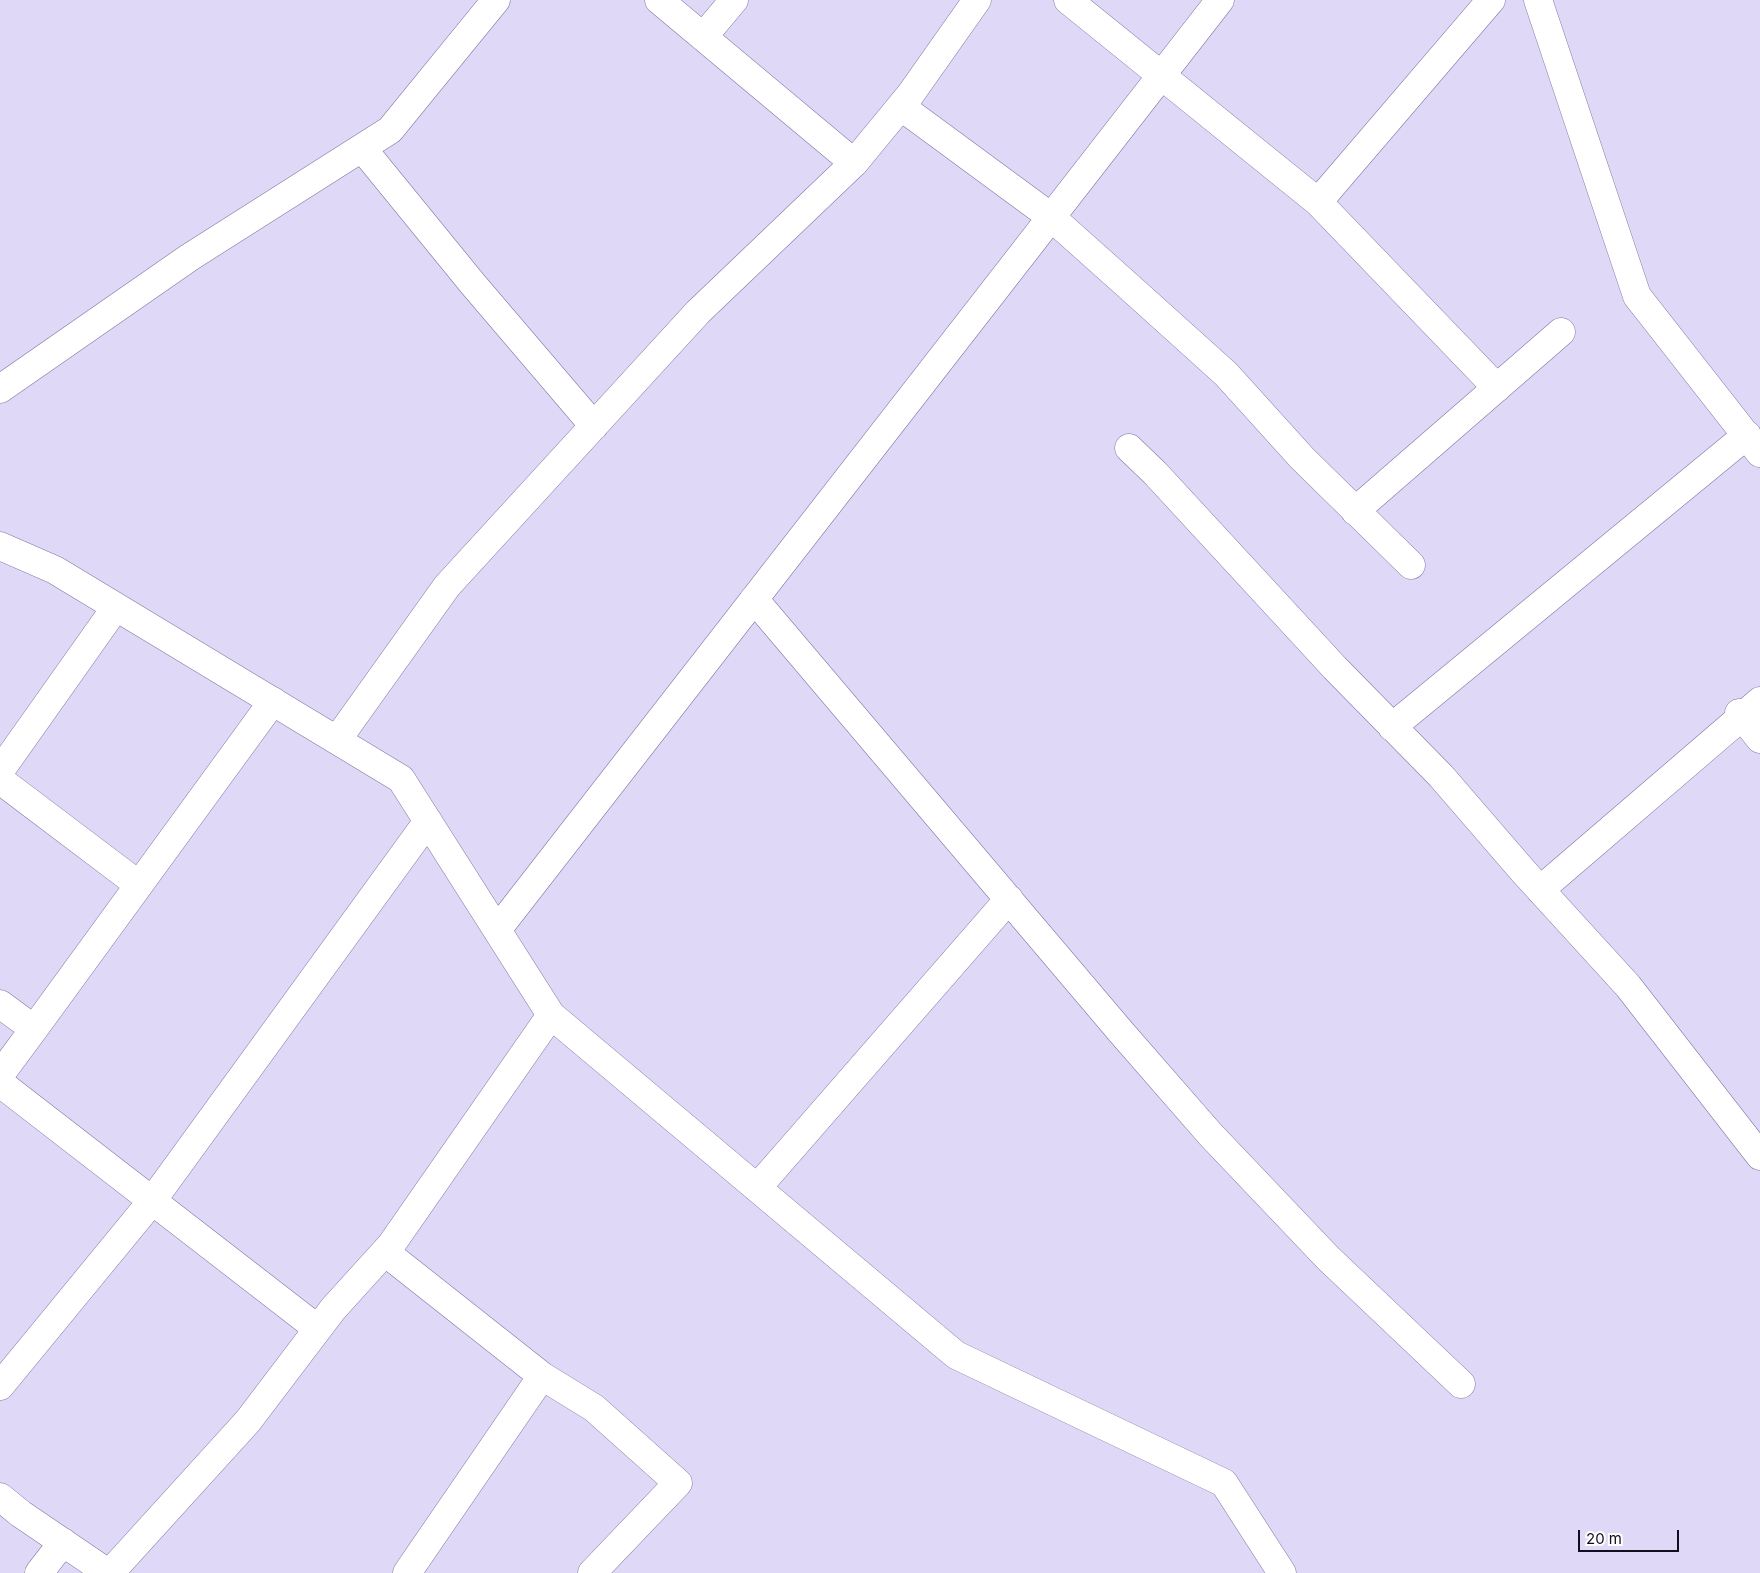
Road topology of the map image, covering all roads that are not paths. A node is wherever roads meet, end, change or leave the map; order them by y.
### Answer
1 (496, 0) edge
2 (659, 0) edge
3 (734, 0) edge
4 (977, 0) edge
5 (1068, 0) edge
6 (1220, 0) edge
7 (1491, 0) edge
8 (1538, 0) edge
9 (703, 37) junction
10 (1161, 75) junction
11 (911, 114) dead end
12 (362, 148) junction
13 (854, 163) junction
14 (1318, 202) junction
15 (1051, 217) junction
16 (1561, 332) dead end
17 (1497, 388) junction
18 (0, 389) edge
19 (594, 426) junction
20 (1753, 444) edge
21 (1129, 448) dead end
22 (1355, 510) junction
23 (0, 546) edge
24 (1411, 565) dead end
25 (754, 599) junction
26 (116, 607) junction
27 (273, 701) junction
28 (1747, 710) edge
29 (1392, 726) junction
30 (1760, 739) edge
31 (337, 740) junction
32 (0, 772) edge
33 (0, 780) edge
34 (428, 821) junction
35 (139, 885) junction
36 (1540, 890) junction
37 (1009, 899) junction
38 (497, 930) junction
39 (0, 1004) edge
40 (551, 1015) junction
41 (34, 1029) junction
42 (0, 1075) edge
43 (0, 1083) edge
44 (1760, 1156) edge
45 (757, 1188) junction
46 (152, 1201) junction
47 (385, 1252) junction
48 (318, 1329) junction
49 (542, 1376) junction
50 (1461, 1384) dead end
51 (0, 1386) edge
52 (0, 1497) edge
53 (63, 1542) junction
54 (39, 1573) edge
55 (109, 1573) edge
56 (407, 1573) edge
57 (592, 1573) edge
58 (1282, 1573) edge

1 - 12 street
2 - 9 street
3 - 9 street
4 - 13 street
5 - 10 street
6 - 10 street
7 - 14 street
8 - 20 street
9 - 13 street
10 - 14 street
10 - 15 street
11 - 15 street
12 - 18 street
12 - 19 street
13 - 19 street
14 - 17 street
15 - 22 street
15 - 25 street
16 - 17 street
17 - 22 street
19 - 31 street
20 - 29 street
21 - 29 street
22 - 24 street
23 - 26 street
25 - 37 street
25 - 38 street
26 - 27 street
26 - 32 street
27 - 31 street
27 - 35 street
28 - 30 street
28 - 36 street
29 - 36 street
31 - 34 street
33 - 35 street
34 - 38 street
34 - 46 street
35 - 41 street
36 - 44 street
37 - 45 street
37 - 50 street
38 - 40 street
39 - 41 street
40 - 45 street
40 - 47 street
41 - 42 street
43 - 46 street
45 - 58 street
46 - 48 street
46 - 51 street
47 - 48 street
47 - 49 street
48 - 55 street
49 - 56 street
49 - 57 street
52 - 53 street
53 - 54 street
53 - 55 street

